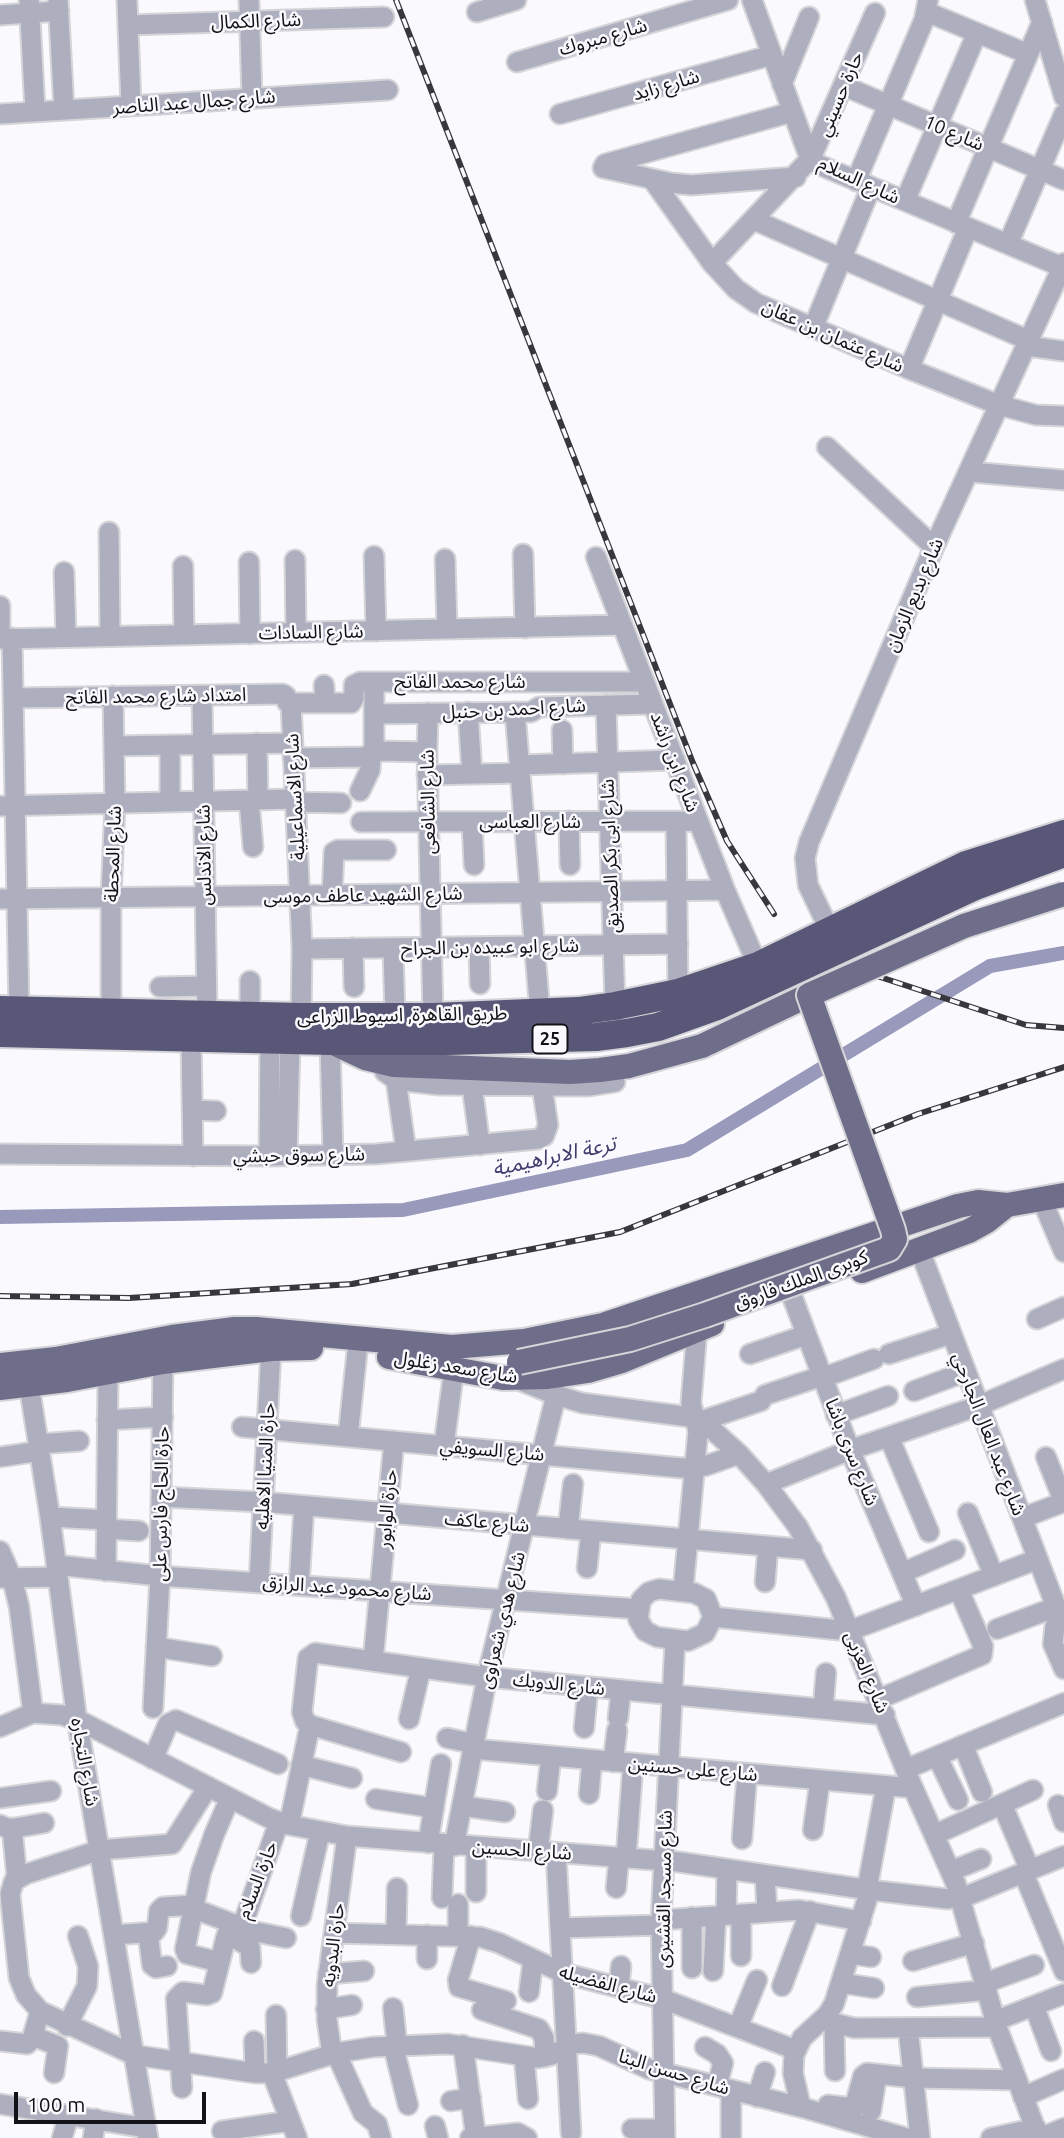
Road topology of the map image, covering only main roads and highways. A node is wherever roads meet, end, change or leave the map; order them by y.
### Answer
1 (1064, 834) edge
2 (1064, 853) edge
3 (971, 875) junction
4 (1064, 894) edge
5 (809, 995) junction
6 (6, 1014) edge
7 (101, 1018) junction
8 (443, 1025) junction
9 (287, 1032) junction
10 (0, 1033) edge
11 (330, 1041) junction
12 (1053, 1198) edge
13 (1007, 1205) junction
14 (311, 1335) junction
15 (453, 1358) junction
16 (509, 1362) junction
17 (0, 1365) edge
18 (0, 1382) edge
19 (0, 1388) edge

1 - 3 highway, طريق القاهرة, اسيوط الزراعى / 25
2 - 3 highway, طريق القاهرة, اسيوط الزراعى / 25
3 - 8 highway, طريق القاهرة, اسيوط الزراعى / 25
3 - 8 highway, طريق القاهرة, اسيوط الزراعى / 25
4 - 5 main road, طريق القاهرة, اسيوط الزراعى, bridge
5 - 11 main road, طريق القاهرة, اسيوط الزراعى
5 - 16 main road, كوبرى الملك فاروق, bridge
6 - 7 highway, طريق القاهرة, اسيوط الزراعى / 25
7 - 9 highway, طريق القاهرة, اسيوط الزراعى / 25
7 - 11 main road, طريق القاهرة, اسيوط الزراعى
8 - 9 highway, طريق القاهرة, اسيوط الزراعى / 25
8 - 11 highway, طريق القاهرة, اسيوط الزراعى / 25
9 - 10 highway, طريق القاهرة, اسيوط الزراعى / 25
9 - 11 highway, طريق القاهرة, اسيوط الزراعى / 25
12 - 13 main road, شارع سعد زغلول
13 - 16 main road, شارع سعد زغلول
13 - 16 main road, شارع سعد زغلول
14 - 15 main road, شارع سعد زغلول
14 - 17 main road, شارع سعد زغلول
14 - 18 main road
15 - 16 main road, شارع سعد زغلول
15 - 16 main road, شارع سعد زغلول
15 - 19 main road, شارع سعد زغلول

